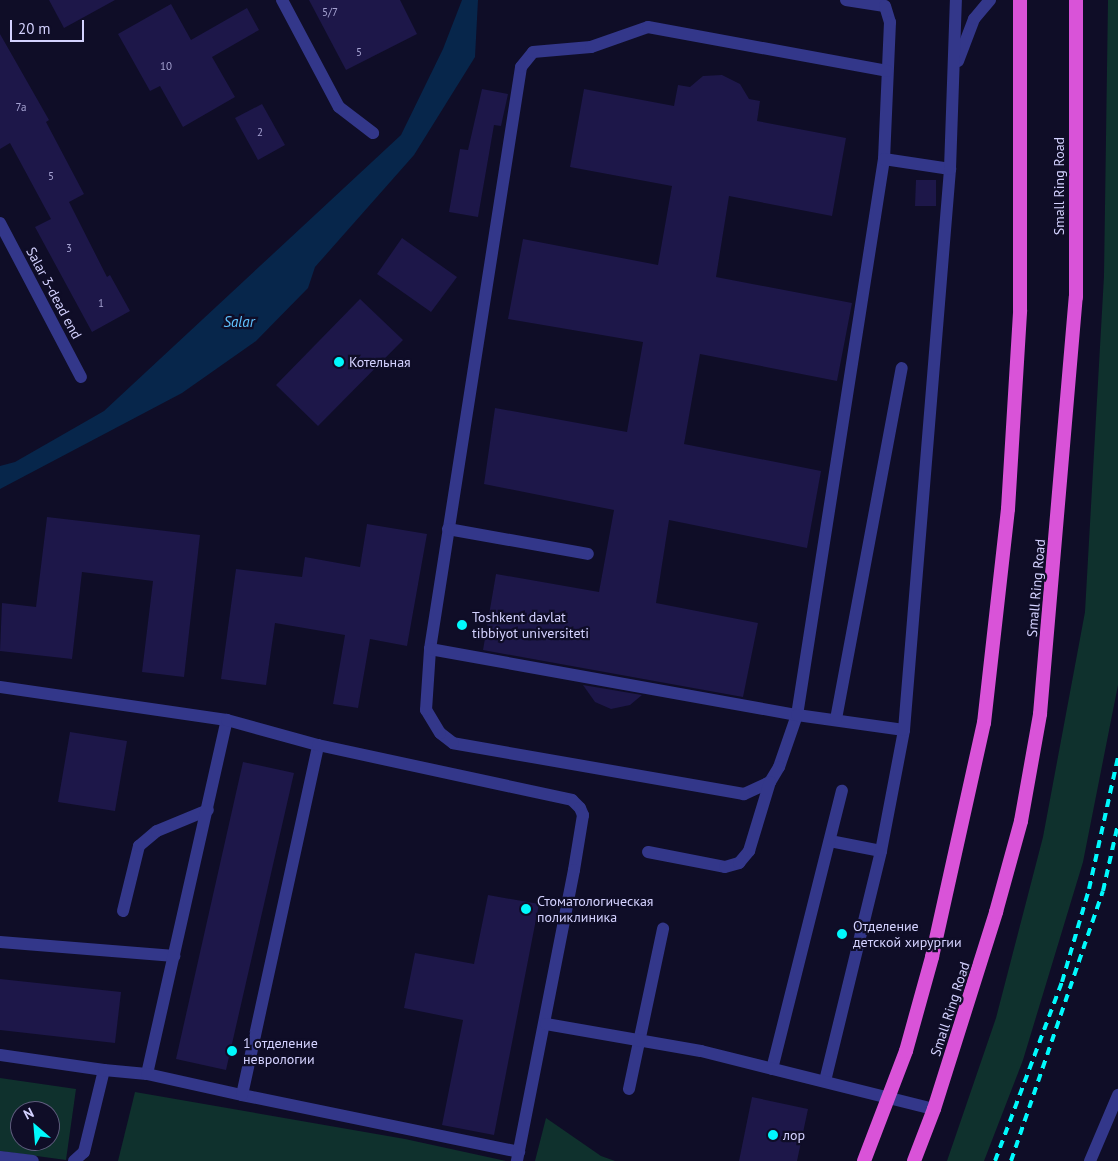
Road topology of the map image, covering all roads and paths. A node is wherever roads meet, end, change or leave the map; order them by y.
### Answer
1 (282, 0) edge
2 (846, 0) edge
3 (956, 0) edge
4 (990, 0) edge
5 (1020, 0) edge
6 (1076, 0) edge
7 (887, 71) junction
8 (954, 72) junction
9 (373, 132) dead end
10 (884, 159) junction
11 (950, 169) junction
12 (0, 223) edge
13 (902, 368) dead end
14 (81, 377) dead end
15 (448, 528) junction
16 (588, 554) dead end
17 (430, 649) junction
18 (0, 688) edge
19 (797, 715) junction
20 (836, 719) junction
21 (227, 720) junction
22 (904, 730) junction
23 (318, 745) junction
24 (770, 782) junction
25 (842, 791) dead end
26 (208, 810) junction
27 (830, 841) junction
28 (881, 851) junction
29 (648, 852) dead end
30 (123, 911) dead end
31 (663, 929) dead end
32 (0, 942) edge
33 (174, 956) junction
34 (546, 1024) junction
35 (638, 1039) junction
36 (0, 1055) edge
37 (772, 1069) junction
38 (104, 1070) junction
39 (147, 1074) junction
40 (825, 1082) junction
41 (630, 1090) dead end
42 (242, 1095) junction
43 (1118, 1095) edge
44 (890, 1096) junction
45 (934, 1109) junction
46 (518, 1156) edge
47 (0, 1157) edge
48 (33, 1161) edge
49 (74, 1161) edge
50 (864, 1161) edge
51 (914, 1161) edge
52 (1090, 1161) edge

1 - 9 street
2 - 7 street
3 - 8 street
4 - 8 street
5 - 44 highway
6 - 45 highway, Small Ring Road
7 - 10 street
7 - 15 street
8 - 11 street
10 - 11 street
10 - 19 street
11 - 22 street
12 - 14 street, Salar 3-dead end
13 - 20 street
15 - 16 street
15 - 17 street
17 - 19 street
17 - 24 street
18 - 21 street
19 - 20 street
19 - 24 street
20 - 22 street
21 - 23 street
21 - 26 street
22 - 28 street
23 - 34 street
23 - 42 street
24 - 29 street
25 - 27 street
26 - 30 street
26 - 33 street
27 - 28 street
27 - 37 street
28 - 40 street
31 - 35 street
32 - 33 street
33 - 39 street
34 - 35 street
34 - 46 street
35 - 37 street
35 - 41 street
36 - 38 street
37 - 40 street
38 - 39 street
38 - 49 street
39 - 42 street
40 - 44 street
42 - 46 street
43 - 52 street
44 - 45 street
44 - 50 highway
45 - 51 highway, Small Ring Road
47 - 48 street

